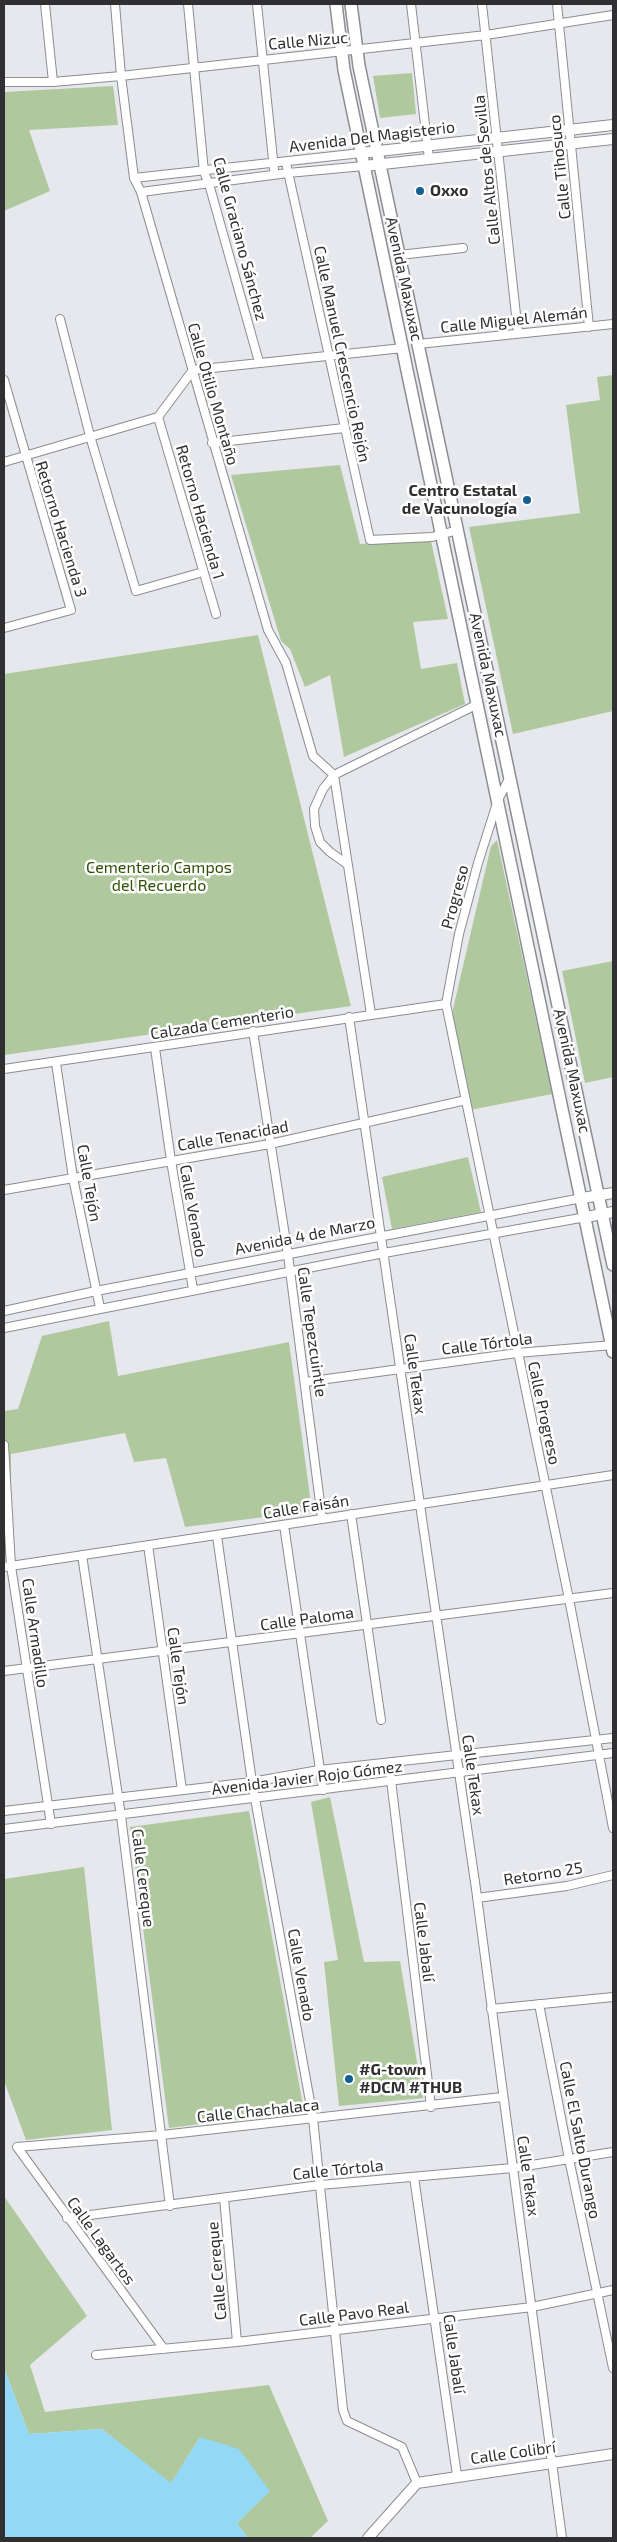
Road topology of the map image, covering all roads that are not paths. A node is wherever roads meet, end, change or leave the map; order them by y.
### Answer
1 (45, 4) edge
2 (115, 4) edge
3 (188, 4) edge
4 (257, 4) edge
5 (336, 4) edge
6 (351, 4) edge
7 (411, 4) edge
8 (482, 4) edge
9 (557, 4) edge
10 (613, 15) edge
11 (560, 24) junction
12 (486, 35) junction
13 (415, 42) junction
14 (356, 50) junction
15 (341, 52) junction
16 (262, 59) junction
17 (194, 67) junction
18 (121, 76) junction
19 (4, 82) edge
20 (53, 82) junction
21 (613, 125) edge
22 (570, 130) junction
23 (498, 138) junction
24 (613, 139) edge
25 (572, 143) junction
26 (428, 146) junction
27 (377, 151) junction
28 (500, 151) junction
29 (361, 153) junction
30 (429, 159) junction
31 (286, 163) junction
32 (274, 164) junction
33 (380, 164) junction
34 (364, 166) junction
35 (204, 172) junction
36 (288, 173) junction
37 (274, 176) junction
38 (134, 178) junction
39 (209, 184) junction
40 (141, 192) junction
41 (463, 248) dead end
42 (399, 255) junction
43 (60, 319) dead end
44 (613, 324) edge
45 (589, 327) junction
46 (518, 333) junction
47 (418, 344) junction
48 (403, 348) junction
49 (330, 355) junction
50 (259, 362) junction
51 (192, 370) junction
52 (4, 380) edge
53 (158, 417) junction
54 (344, 428) junction
55 (90, 436) junction
56 (212, 443) junction
57 (24, 455) junction
58 (4, 462) edge
59 (458, 530) junction
60 (442, 534) junction
61 (203, 572) junction
62 (216, 614) dead end
63 (4, 628) edge
64 (478, 704) junction
65 (334, 775) junction
66 (510, 776) junction
67 (498, 800) junction
68 (348, 864) junction
69 (446, 1004) junction
70 (371, 1014) junction
71 (349, 1017) junction
72 (253, 1031) junction
73 (155, 1048) junction
74 (56, 1063) junction
75 (4, 1069) edge
76 (466, 1100) junction
77 (364, 1123) junction
78 (270, 1144) junction
79 (171, 1161) junction
80 (73, 1178) junction
81 (4, 1190) edge
82 (613, 1193) edge
83 (599, 1195) junction
84 (582, 1198) junction
85 (608, 1213) edge
86 (490, 1215) junction
87 (586, 1217) junction
88 (494, 1233) junction
89 (382, 1236) junction
90 (384, 1253) junction
91 (288, 1255) junction
92 (613, 1264) edge
93 (290, 1271) junction
94 (190, 1273) junction
95 (193, 1289) junction
96 (96, 1291) junction
97 (100, 1308) junction
98 (4, 1312) edge
99 (4, 1328) edge
100 (613, 1347) edge
101 (517, 1354) junction
102 (401, 1369) junction
103 (306, 1382) junction
104 (4, 1445) edge
105 (613, 1475) edge
106 (545, 1486) junction
107 (420, 1503) junction
108 (351, 1514) junction
109 (322, 1518) junction
110 (284, 1525) junction
111 (217, 1536) junction
112 (148, 1546) junction
113 (82, 1555) junction
114 (8, 1566) edge
115 (613, 1593) edge
116 (568, 1599) junction
117 (436, 1616) junction
118 (366, 1625) junction
119 (301, 1633) junction
120 (233, 1643) junction
121 (163, 1651) junction
122 (96, 1660) junction
123 (26, 1668) junction
124 (4, 1671) edge
125 (381, 1720) dead end
126 (613, 1738) edge
127 (596, 1740) junction
128 (613, 1754) edge
129 (456, 1755) junction
130 (598, 1755) junction
131 (389, 1764) junction
132 (320, 1770) junction
133 (460, 1774) junction
134 (390, 1781) junction
135 (252, 1782) junction
136 (182, 1790) junction
137 (323, 1790) junction
138 (118, 1798) junction
139 (256, 1798) junction
140 (48, 1805) junction
141 (4, 1811) edge
142 (120, 1816) junction
143 (51, 1824) junction
144 (613, 1828) edge
145 (4, 1829) edge
146 (613, 1875) edge
147 (477, 1898) junction
148 (613, 1996) edge
149 (539, 2004) junction
150 (491, 2009) junction
151 (502, 2097) junction
152 (432, 2107) junction
153 (313, 2118) junction
154 (162, 2135) junction
155 (17, 2148) joint
156 (613, 2152) edge
157 (569, 2159) junction
158 (513, 2168) junction
159 (414, 2177) junction
160 (320, 2185) junction
161 (224, 2198) junction
162 (170, 2206) junction
163 (67, 2218) junction
164 (613, 2290) edge
165 (597, 2292) junction
166 (532, 2307) junction
167 (436, 2319) junction
168 (334, 2330) junction
169 (236, 2342) junction
170 (164, 2349) junction
171 (96, 2355) dead end
172 (613, 2368) edge
173 (613, 2454) edge
174 (550, 2463) junction
175 (457, 2475) junction
176 (417, 2483) junction
177 (368, 2538) edge
178 (562, 2538) edge

1 - 20 street
2 - 18 street, Calle Otilio Montaño
3 - 17 street, Calle Graciano Sánchez
4 - 16 street
5 - 15 main road, Avenida Maxuxac
6 - 14 main road, Avenida Maxuxac
7 - 13 street
8 - 12 street, Calle Altos de Sevilla
9 - 11 street, Calle Tihosuco
10 - 11 street, Calle Nizuc
11 - 12 street, Calle Nizuc
11 - 22 street, Calle Tihosuco
12 - 13 street, Calle Nizuc
12 - 23 street, Calle Altos de Sevilla
13 - 14 street, Calle Nizuc
13 - 26 street
14 - 15 street, Calle Nizuc
14 - 27 main road, Avenida Maxuxac
15 - 16 street, Calle Nizuc
15 - 29 main road, Avenida Maxuxac
16 - 17 street, Calle Nizuc
16 - 32 street
17 - 18 street, Calle Nizuc
17 - 35 street, Calle Graciano Sánchez
18 - 20 street, Calle Nizuc
18 - 38 street, Calle Otilio Montaño
19 - 20 street, Calle Nizuc
21 - 22 street, Avenida Del Magisterio
22 - 23 street, Avenida Del Magisterio
22 - 25 street, Calle Tihosuco
23 - 26 street, Avenida Del Magisterio
23 - 28 street, Calle Altos de Sevilla
24 - 25 street, Avenida Del Magisterio
25 - 28 street, Avenida Del Magisterio
25 - 45 street, Calle Tihosuco
26 - 27 street, Avenida Del Magisterio
26 - 30 street
27 - 29 street, Avenida Del Magisterio
27 - 33 main road, Avenida Maxuxac
28 - 30 street, Avenida Del Magisterio
28 - 46 street, Calle Altos de Sevilla
29 - 31 street, Avenida Del Magisterio
29 - 34 main road, Avenida Maxuxac
30 - 33 street, Avenida Del Magisterio
31 - 32 street, Avenida Del Magisterio
31 - 36 street, Calle Manuel Crescencio Rejón
32 - 35 street, Avenida Del Magisterio
32 - 37 street
33 - 34 street, Avenida Del Magisterio
33 - 42 main road, Avenida Maxuxac
34 - 36 street, Avenida Del Magisterio
34 - 48 main road, Avenida Maxuxac
35 - 38 street, Avenida Del Magisterio
35 - 39 street, Calle Graciano Sánchez
36 - 37 street, Avenida Del Magisterio
36 - 49 street, Calle Manuel Crescencio Rejón
37 - 39 street, Avenida Del Magisterio
38 - 40 street, Calle Otilio Montaño
39 - 40 street, Avenida Del Magisterio
39 - 50 street, Calle Graciano Sánchez
40 - 51 street, Calle Otilio Montaño
41 - 42 street
42 - 47 main road, Avenida Maxuxac
43 - 55 street
44 - 45 street, Calle Miguel Alemán
45 - 46 street, Calle Miguel Alemán
46 - 47 street, Calle Miguel Alemán
47 - 59 main road, Avenida Maxuxac
48 - 49 street
48 - 60 main road, Avenida Maxuxac
49 - 50 street
49 - 54 street, Calle Manuel Crescencio Rejón
50 - 51 street
51 - 53 street
51 - 56 street, Calle Otilio Montaño
52 - 57 street, Retorno Hacienda 3
53 - 55 street
53 - 61 street, Retorno Hacienda 1
54 - 56 street
54 - 60 street, Calle Manuel Crescencio Rejón
55 - 57 street
55 - 61 street
56 - 65 street, Calle Otilio Montaño
57 - 58 street
57 - 63 street, Retorno Hacienda 3
59 - 60 street
59 - 66 main road, Avenida Maxuxac
60 - 64 main road, Avenida Maxuxac
61 - 62 street, Retorno Hacienda 1
64 - 65 street
64 - 67 main road, Avenida Maxuxac
65 - 68 street
65 - 68 street
66 - 67 street, Progreso
66 - 83 main road, Avenida Maxuxac
67 - 69 street, Progreso
67 - 84 main road, Avenida Maxuxac
68 - 70 street
69 - 70 street, Calzada Cementerio
69 - 76 street, Calle Progreso
70 - 71 street, Calzada Cementerio
71 - 72 street, Calzada Cementerio
71 - 77 street, Calle Tekax
72 - 73 street, Calzada Cementerio
72 - 78 street, Calle Tepezcuintle
73 - 74 street, Calzada Cementerio
73 - 79 street, Calle Venado
74 - 75 street, Calzada Cementerio
74 - 80 street, Calle Tejón
76 - 77 street, Calle Tenacidad
76 - 86 street, Calle Progreso
77 - 78 street, Calle Tenacidad
77 - 89 street, Calle Tekax
78 - 79 street, Calle Tenacidad
78 - 91 street, Calle Tepezcuintle
79 - 80 street, Calle Tenacidad
79 - 94 street, Calle Venado
80 - 81 street, Calle Tenacidad
80 - 96 street, Calle Tejón
82 - 83 street, Avenida 4 de Marzo
83 - 84 street, Avenida 4 de Marzo
83 - 85 main road, Avenida Maxuxac
84 - 86 street, Avenida 4 de Marzo
84 - 87 main road, Avenida Maxuxac
85 - 87 street, Avenida 4 de Marzo
85 - 92 main road, Avenida Maxuxac
86 - 88 street, Calle Progreso
86 - 89 street, Avenida 4 de Marzo
87 - 88 street, Avenida 4 de Marzo
87 - 100 main road, Avenida Maxuxac
88 - 90 street, Avenida 4 de Marzo
88 - 101 street, Calle Progreso
89 - 90 street, Calle Tekax
89 - 91 street, Avenida 4 de Marzo
90 - 93 street, Avenida 4 de Marzo
90 - 102 street, Calle Tekax
91 - 93 street, Calle Tepezcuintle
91 - 94 street, Avenida 4 de Marzo
93 - 95 street, Avenida 4 de Marzo
93 - 103 street, Calle Tepezcuintle
94 - 95 street, Calle Venado
94 - 96 street, Avenida 4 de Marzo
95 - 97 street, Avenida 4 de Marzo
96 - 97 street, Calle Tejón
96 - 98 street, Avenida 4 de Marzo
97 - 99 street, Avenida 4 de Marzo
100 - 101 street, Calle Tórtola
101 - 102 street, Calle Tórtola
101 - 106 street, Calle Progreso
102 - 103 street, Calle Tórtola
102 - 107 street, Calle Tekax
103 - 109 street, Calle Tepezcuintle
104 - 114 street, Calle Armadillo
105 - 106 street, Calle Faisán
106 - 107 street, Calle Faisán
106 - 116 street, Calle Progreso
107 - 108 street, Calle Faisán
107 - 117 street, Calle Tekax
108 - 109 street, Calle Faisán
108 - 118 street
109 - 110 street, Calle Faisán
110 - 111 street, Calle Faisán
110 - 119 street
111 - 112 street, Calle Faisán
111 - 120 street, Calle Venado
112 - 113 street, Calle Faisán
112 - 121 street, Calle Tejón
113 - 114 street, Calle Faisán
113 - 122 street, Calle Cereque
114 - 123 street, Calle Armadillo
115 - 116 street, Calle Paloma
116 - 117 street, Calle Paloma
116 - 127 street, Calle Progreso
117 - 118 street, Calle Paloma
117 - 129 street, Calle Tekax
118 - 119 street, Calle Paloma
118 - 125 street
119 - 120 street, Calle Paloma
119 - 132 street
120 - 121 street, Calle Paloma
120 - 135 street, Calle Venado
121 - 122 street, Calle Paloma
121 - 136 street, Calle Tejón
122 - 123 street, Calle Paloma
122 - 138 street, Calle Cereque
123 - 124 street, Calle Paloma
123 - 140 street, Calle Armadillo
126 - 127 street, Avenida Javier Rojo Gómez
127 - 129 street, Avenida Javier Rojo Gómez
127 - 130 street, Calle Progreso
128 - 130 street, Avenida Javier Rojo Gómez
129 - 131 street, Avenida Javier Rojo Gómez
129 - 133 street, Calle Tekax
130 - 133 street, Avenida Javier Rojo Gómez
130 - 144 street, Calle Progreso
131 - 132 street, Avenida Javier Rojo Gómez
131 - 134 street, Calle Jabalí
132 - 135 street, Avenida Javier Rojo Gómez
132 - 137 street
133 - 134 street, Avenida Javier Rojo Gómez
133 - 147 street, Calle Tekax
134 - 137 street, Avenida Javier Rojo Gómez
134 - 152 street, Calle Jabalí
135 - 136 street, Avenida Javier Rojo Gómez
135 - 139 street, Calle Venado
136 - 138 street, Avenida Javier Rojo Gómez
137 - 139 street, Avenida Javier Rojo Gómez
138 - 140 street, Avenida Javier Rojo Gómez
138 - 142 street, Calle Cereque
139 - 142 street, Avenida Javier Rojo Gómez
139 - 153 street, Calle Venado
140 - 141 street, Avenida Javier Rojo Gómez
140 - 143 street, Calle Armadillo
142 - 143 street, Avenida Javier Rojo Gómez
142 - 154 street, Calle Cereque
143 - 145 street, Avenida Javier Rojo Gómez
146 - 147 street, Retorno 25
147 - 150 street, Calle Tekax
148 - 149 street
149 - 150 street
149 - 157 street, Calle El Salto Durango
150 - 151 street, Calle Tekax
151 - 152 street, Calle Chachalaca
151 - 158 street, Calle Tekax
152 - 153 street, Calle Chachalaca
153 - 154 street, Calle Chachalaca
153 - 160 street, Calle Venado
154 - 155 street, Calle Chachalaca
154 - 162 street, Calle Cereque
155 - 163 street, Calle Lagartos
156 - 157 street, Calle Tórtola
157 - 158 street, Calle Tórtola
157 - 165 street, Calle El Salto Durango
158 - 159 street, Calle Tórtola
158 - 166 street, Calle Tekax
159 - 160 street, Calle Tórtola
159 - 167 street, Calle Jabalí
160 - 161 street, Calle Tórtola
160 - 168 street, Calle Venado
161 - 162 street, Calle Tórtola
161 - 169 street, Calle Cereque
162 - 163 street, Calle Tórtola
163 - 170 street, Calle Lagartos
164 - 165 street, Calle Pavo Real
165 - 166 street, Calle Pavo Real
165 - 172 street, Calle El Salto Durango
166 - 167 street, Calle Pavo Real
166 - 174 street, Calle Tekax
167 - 168 street, Calle Pavo Real
167 - 175 street, Calle Jabalí
168 - 169 street, Calle Pavo Real
168 - 176 street, Calle Venado
169 - 170 street, Calle Pavo Real
170 - 171 street, Calle Pavo Real
173 - 174 street, Calle Colibrí
174 - 175 street, Calle Colibrí
174 - 178 street, Calle Tekax
175 - 176 street, Calle Colibrí
176 - 177 street

